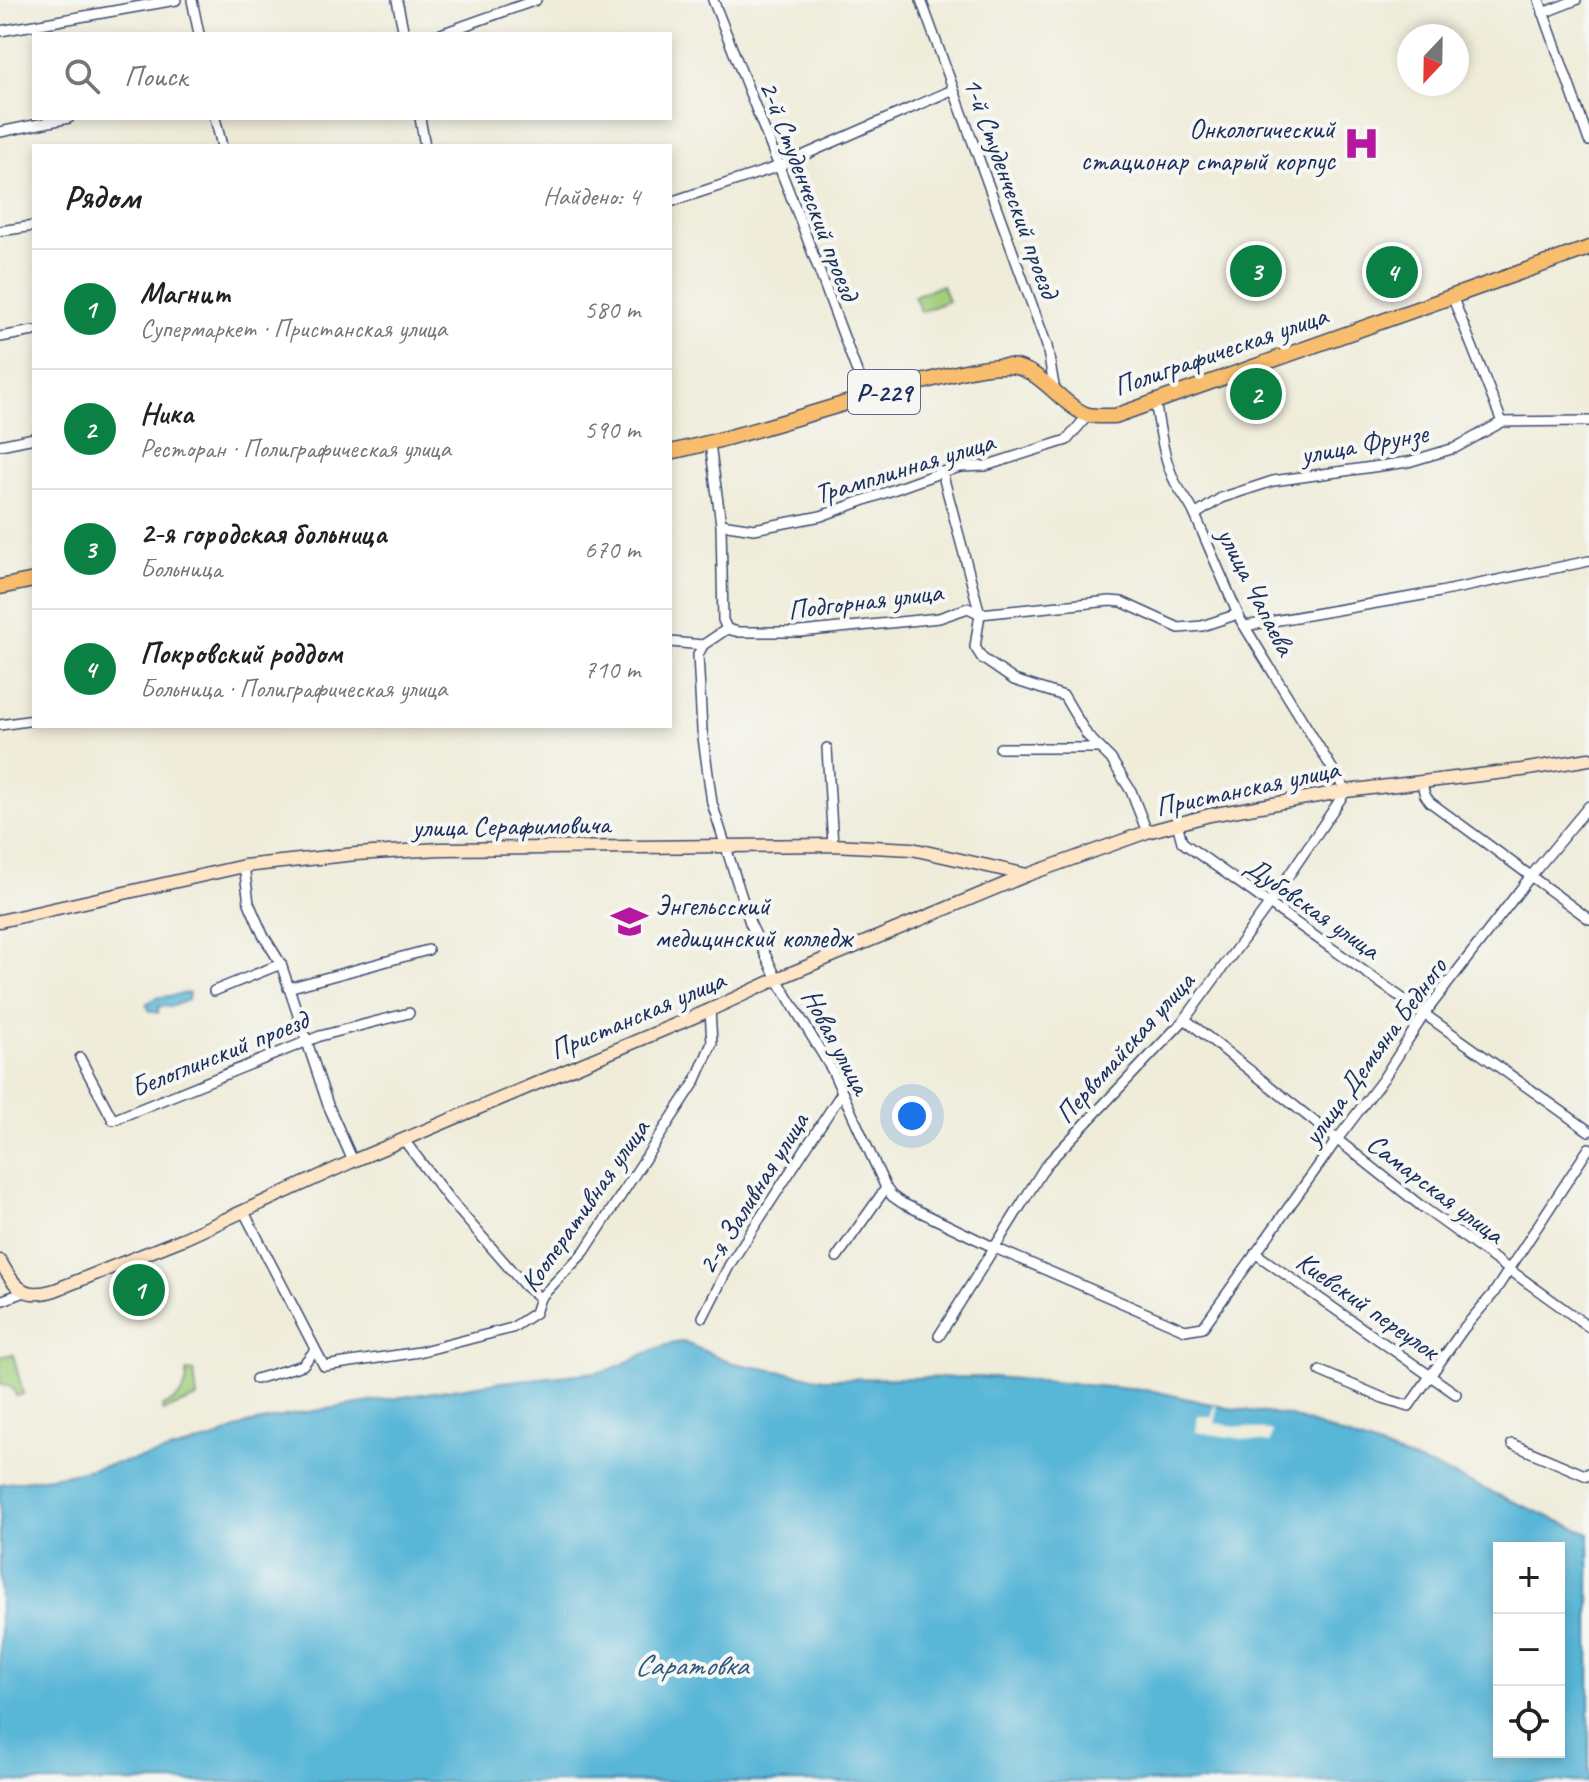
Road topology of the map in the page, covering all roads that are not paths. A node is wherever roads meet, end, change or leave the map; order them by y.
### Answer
1 (176, 0) edge
2 (192, 0) edge
3 (397, 0) edge
4 (536, 0) edge
5 (713, 0) edge
6 (921, 0) edge
7 (1539, 0) edge
8 (1576, 0) edge
9 (1543, 13) junction
10 (0, 31) edge
11 (199, 32) edge
12 (404, 32) edge
13 (447, 32) edge
14 (952, 90) junction
15 (59, 120) edge
16 (216, 120) edge
17 (420, 120) edge
18 (0, 132) edge
19 (1589, 141) edge
20 (222, 144) edge
21 (425, 144) edge
22 (777, 167) junction
23 (672, 201) edge
24 (32, 226) edge
25 (0, 231) edge
26 (1589, 248) edge
27 (1452, 296) junction
28 (32, 331) edge
29 (0, 337) edge
30 (1055, 391) junction
31 (866, 396) junction
32 (1155, 401) junction
33 (1088, 415) junction
34 (1589, 421) edge
35 (1502, 422) junction
36 (32, 438) edge
37 (710, 444) junction
38 (0, 445) edge
39 (672, 452) edge
40 (942, 472) junction
41 (1195, 515) junction
42 (721, 524) junction
43 (1589, 561) edge
44 (32, 580) edge
45 (0, 587) edge
46 (980, 614) junction
47 (1238, 614) junction
48 (1245, 626) junction
49 (727, 629) junction
50 (672, 642) edge
51 (703, 645) junction
52 (32, 720) edge
53 (0, 725) edge
54 (827, 748) dead end
55 (1000, 748) dead end
56 (1100, 748) junction
57 (1589, 759) edge
58 (1421, 781) junction
59 (1346, 791) junction
60 (1589, 806) edge
61 (1177, 823) junction
62 (1147, 832) junction
63 (833, 845) junction
64 (724, 846) junction
65 (244, 866) junction
66 (1027, 875) junction
67 (1530, 877) junction
68 (1270, 903) junction
69 (1589, 919) edge
70 (0, 921) edge
71 (428, 950) dead end
72 (281, 964) junction
73 (777, 979) junction
74 (288, 988) junction
75 (214, 991) dead end
76 (710, 1010) junction
77 (409, 1013) dead end
78 (1425, 1013) junction
79 (1185, 1019) junction
80 (306, 1042) junction
81 (80, 1058) dead end
82 (841, 1094) junction
83 (1589, 1131) edge
84 (403, 1139) junction
85 (1336, 1141) junction
86 (1589, 1148) edge
87 (353, 1161) junction
88 (886, 1188) junction
89 (244, 1212) junction
90 (995, 1248) junction
91 (1255, 1253) junction
92 (837, 1257) dead end
93 (0, 1261) edge
94 (1507, 1269) junction
95 (25, 1292) junction
96 (540, 1298) junction
97 (0, 1301) edge
98 (703, 1317) dead end
99 (1203, 1327) joint
100 (1589, 1327) edge
101 (939, 1336) dead end
102 (315, 1350) junction
103 (1320, 1371) dead end
104 (1431, 1376) junction
105 (256, 1379) dead end
106 (1456, 1394) dead end
107 (1512, 1444) dead end
108 (1588, 1474) edge

1 - 10 street
2 - 11 street
3 - 12 street
4 - 13 street
5 - 22 street, 2-й Студенческий проезд
6 - 14 street, 1-й Студенческий проезд
7 - 9 street
8 - 9 street
9 - 19 street
14 - 22 street
14 - 30 street, 1-й Студенческий проезд
15 - 18 street
16 - 20 street
17 - 21 street
22 - 23 street
22 - 31 street, 2-й Студенческий проезд
24 - 25 street
26 - 27 main road, Полиграфическая улица
27 - 32 main road, Полиграфическая улица
27 - 35 street
28 - 29 street
30 - 31 main road, Р-229
30 - 33 main road, Полиграфическая улица / Р-229
31 - 37 main road, Р-229
32 - 33 main road, Полиграфическая улица
32 - 41 street, улица Чапаева
33 - 40 street, Трамплинная улица
34 - 35 street, улица Фрунзе
35 - 41 street, улица Фрунзе
36 - 38 street
37 - 39 main road, Р-229
37 - 42 street
40 - 42 street, Трамплинная улица
40 - 46 street
41 - 47 street, улица Чапаева
42 - 49 street
43 - 48 street
44 - 45 main road
46 - 47 street, Подгорная улица
46 - 49 street, Подгорная улица
46 - 56 street
47 - 48 street, улица Чапаева
48 - 59 street, улица Чапаева
49 - 51 street
50 - 51 street
51 - 64 street, Новая улица
52 - 53 street
54 - 63 street
55 - 56 street
56 - 62 street
57 - 58 street, Пристанская улица
58 - 59 street, Пристанская улица
58 - 67 street
59 - 61 street, Пристанская улица
59 - 68 street, Первомайская улица
60 - 67 street, улица Демьяна Бедного
61 - 62 street, Пристанская улица
61 - 68 street, Дубовская улица
62 - 66 street, Пристанская улица
63 - 64 street, улица Серафимовича
63 - 66 street, улица Серафимовича
64 - 65 street, улица Серафимовича
64 - 73 street, Новая улица
65 - 70 street, улица Серафимовича
65 - 72 street
66 - 73 street, Пристанская улица
67 - 69 street
67 - 78 street, улица Демьяна Бедного
68 - 78 street, Дубовская улица
68 - 79 street, Первомайская улица
71 - 74 street
72 - 74 street
72 - 75 street
73 - 76 street, Пристанская улица
73 - 82 street, Новая улица
74 - 80 street
76 - 84 street, Пристанская улица
76 - 96 street, Кооперативная улица
77 - 80 street, Белоглинский проезд
78 - 83 street, Дубовская улица
78 - 85 street, улица Демьяна Бедного
79 - 85 street, Самарская улица
79 - 90 street, Первомайская улица
80 - 81 street, Белоглинский проезд
80 - 87 street
82 - 88 street, Новая улица
82 - 98 street, 2-я Заливная улица
84 - 87 street, Пристанская улица
84 - 96 street
85 - 91 street, улица Демьяна Бедного
85 - 94 street, Самарская улица
86 - 94 street
87 - 89 street, Пристанская улица
88 - 90 street, Новая улица
88 - 92 street
89 - 95 street, Пристанская улица
89 - 102 street
90 - 99 street, Новая улица
90 - 101 street, Первомайская улица
91 - 99 street, улица Демьяна Бедного
91 - 104 street, Киевский переулок
93 - 95 street
94 - 100 street, Самарская улица
94 - 104 street
95 - 97 street, Пристанская улица
96 - 102 street, Кооперативная улица
102 - 105 street
103 - 104 street
104 - 106 street, Киевский переулок
107 - 108 street

